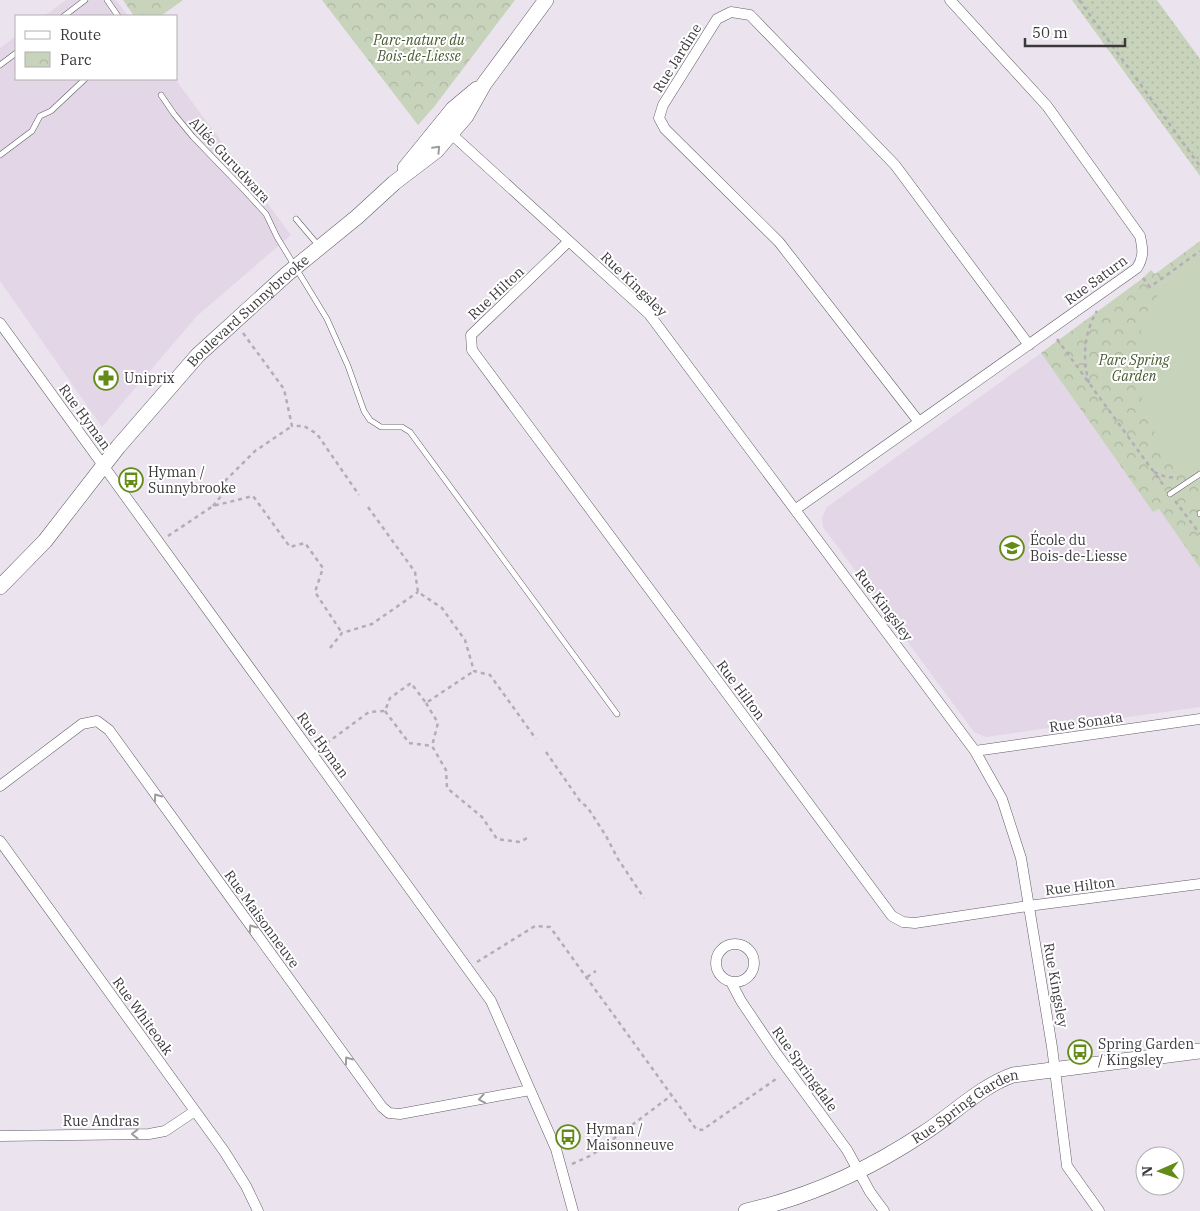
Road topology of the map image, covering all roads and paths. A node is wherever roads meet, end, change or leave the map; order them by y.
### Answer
1 (85, 0) edge
2 (106, 0) edge
3 (546, 0) edge
4 (950, 0) edge
5 (1079, 0) edge
6 (65, 15) edge
7 (117, 15) edge
8 (15, 54) edge
9 (0, 65) edge
10 (84, 80) edge
11 (161, 95) dead end
12 (446, 129) junction
13 (0, 155) edge
14 (1200, 166) edge
15 (296, 219) dead end
16 (569, 240) junction
17 (320, 247) junction
18 (1200, 250) edge
19 (296, 267) junction
20 (1142, 277) dead end
21 (1097, 310) dead end
22 (0, 323) edge
23 (244, 334) dead end
24 (1057, 339) dead end
25 (1029, 345) junction
26 (1090, 384) junction
27 (920, 422) junction
28 (292, 426) junction
29 (104, 466) junction
30 (1153, 472) junction
31 (1200, 474) edge
32 (1184, 478) dead end
33 (1170, 494) junction
34 (360, 495) dead end
35 (213, 506) junction
36 (368, 507) dead end
37 (796, 509) junction
38 (1200, 534) edge
39 (159, 542) junction
40 (0, 587) edge
41 (418, 592) junction
42 (342, 633) junction
43 (330, 648) dead end
44 (474, 671) junction
45 (426, 703) junction
46 (385, 711) junction
47 (617, 714) dead end
48 (1200, 719) edge
49 (536, 740) dead end
50 (432, 746) junction
51 (975, 751) junction
52 (546, 752) dead end
53 (312, 754) junction
54 (0, 786) edge
55 (529, 837) dead end
56 (0, 841) edge
57 (1200, 884) edge
58 (644, 898) dead end
59 (1028, 906) junction
60 (467, 968) junction
61 (596, 971) dead end
62 (587, 977) junction
63 (731, 982) dead end
64 (1200, 1051) edge
65 (1055, 1069) junction
66 (789, 1070) junction
67 (530, 1090) junction
68 (672, 1095) junction
69 (195, 1111) junction
70 (0, 1136) edge
71 (561, 1168) junction
72 (858, 1171) junction
73 (258, 1211) edge
74 (573, 1211) edge
75 (746, 1211) edge
76 (884, 1211) edge
77 (1100, 1211) edge

1 - 6 lane
2 - 7 lane
3 - 12 street, Boulevard Sunnybrooke
4 - 25 street, Rue Saturn
5 - 14 path
8 - 9 lane
10 - 13 lane
11 - 19 lane, Allée Gurudwara
12 - 16 street, Rue Kingsley
12 - 17 street, Boulevard Sunnybrooke
15 - 17 lane
16 - 37 street, Rue Kingsley
16 - 59 street, Rue Hilton
17 - 19 street, Boulevard Sunnybrooke
18 - 20 path
19 - 29 street, Boulevard Sunnybrooke
19 - 47 lane, Allée Gurudwara
21 - 26 path
22 - 29 street, Rue Hyman
23 - 28 path
24 - 26 path
25 - 27 street, Rue Saturn
25 - 27 street, Rue Jardine
26 - 30 path
27 - 37 street, Rue Saturn
28 - 34 path
28 - 35 path
29 - 39 street, Rue Hyman
29 - 40 street, Boulevard Sunnybrooke
30 - 32 path
30 - 33 path
31 - 33 lane
33 - 38 path
35 - 39 path
35 - 42 path
36 - 41 path
37 - 51 street, Rue Kingsley
39 - 53 street, Rue Hyman
41 - 42 path
41 - 44 path
42 - 43 path
44 - 45 path
44 - 49 path
45 - 46 path
45 - 50 path
46 - 50 path
46 - 53 path
48 - 51 street, Rue Sonata
50 - 55 path
51 - 59 street, Rue Kingsley
52 - 58 path
53 - 60 street, Rue Hyman
67 -> 54 street, Rue Maisonneuve
56 - 69 street, Rue Whiteoak
57 - 59 street, Rue Hilton
59 - 65 street, Rue Kingsley
60 - 62 path
60 - 67 street, Rue Hyman
61 - 62 path
62 - 68 path
63 - 66 street, Rue Springdale
64 - 65 street, Rue Spring Garden
65 - 72 street, Rue Spring Garden
65 - 77 street, Rue Kingsley
66 - 68 path
66 - 72 street, Rue Springdale
67 - 71 street, Rue Hyman
68 - 71 path
69 -> 70 street, Rue Andras
69 - 73 street, Rue Whiteoak
71 - 74 street, Rue Hyman
72 - 75 street, Rue Spring Garden
72 - 76 street, Rue Springdale

